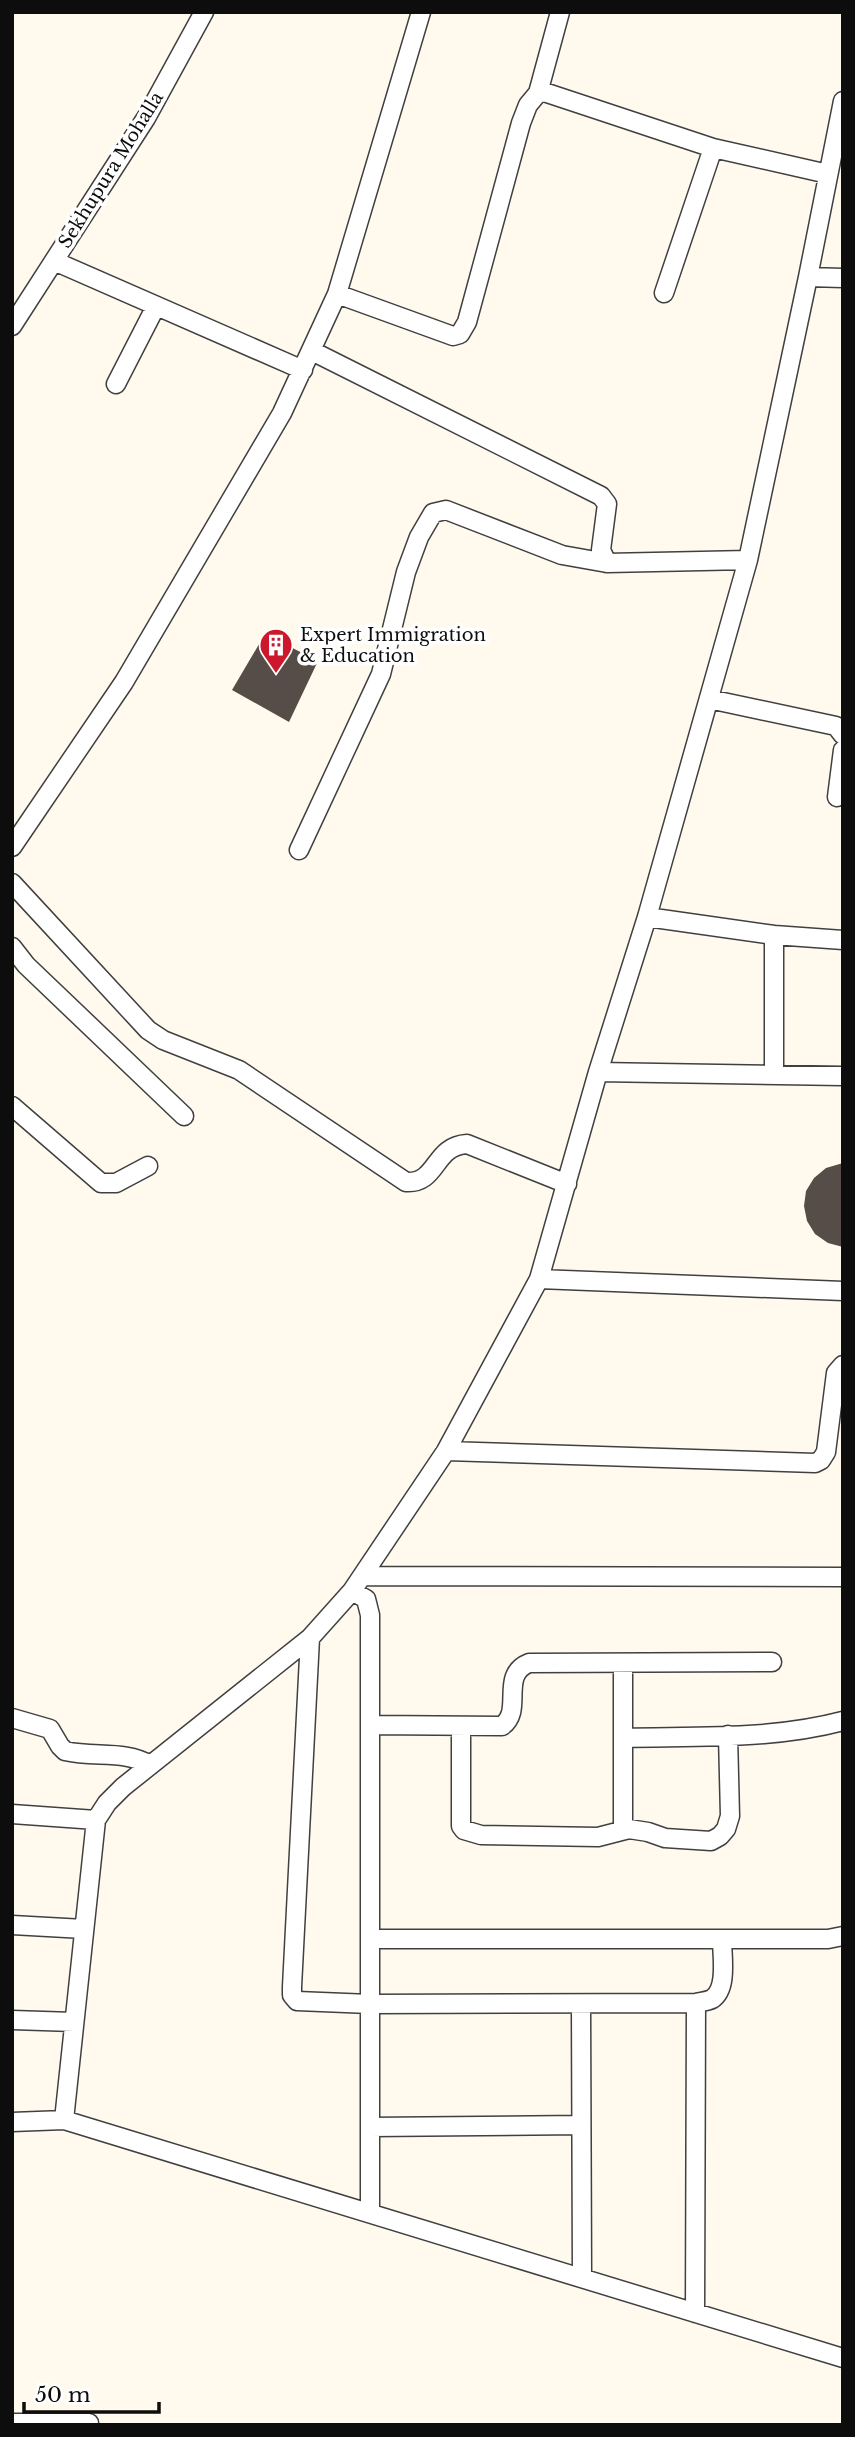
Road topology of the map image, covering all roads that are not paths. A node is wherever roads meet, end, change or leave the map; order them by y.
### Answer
1 (204, 12) edge
2 (421, 12) edge
3 (560, 12) edge
4 (538, 93) junction
5 (843, 101) edge
6 (713, 148) junction
7 (828, 174) junction
8 (54, 261) junction
9 (808, 277) junction
10 (843, 278) edge
11 (664, 293) dead end
12 (337, 294) junction
13 (156, 306) junction
14 (12, 326) edge
15 (312, 351) junction
16 (303, 370) junction
17 (116, 384) dead end
18 (748, 560) junction
19 (607, 563) junction
20 (709, 699) junction
21 (843, 735) edge
22 (843, 750) edge
23 (837, 797) dead end
24 (12, 847) edge
25 (299, 850) dead end
26 (12, 883) edge
27 (647, 918) junction
28 (774, 935) junction
29 (843, 940) edge
30 (12, 947) edge
31 (19, 967) edge
32 (598, 1072) junction
33 (774, 1074) junction
34 (843, 1076) edge
35 (12, 1106) edge
36 (184, 1116) dead end
37 (148, 1166) dead end
38 (567, 1184) junction
39 (539, 1279) junction
40 (843, 1291) edge
41 (843, 1365) edge
42 (446, 1451) junction
43 (843, 1577) edge
44 (357, 1584) junction
45 (310, 1638) junction
46 (772, 1662) dead end
47 (622, 1663) junction
48 (12, 1718) edge
49 (843, 1721) edge
50 (370, 1725) junction
51 (461, 1727) junction
52 (728, 1735) junction
53 (623, 1738) junction
54 (150, 1765) junction
55 (12, 1814) edge
56 (96, 1820) junction
57 (623, 1830) junction
58 (12, 1925) edge
59 (84, 1929) junction
60 (843, 1936) edge
61 (370, 1939) junction
62 (722, 1939) junction
63 (696, 2003) junction
64 (370, 2004) junction
65 (581, 2004) junction
66 (12, 2020) edge
67 (74, 2022) junction
68 (64, 2120) junction
69 (12, 2122) edge
70 (581, 2125) junction
71 (370, 2127) junction
72 (370, 2213) junction
73 (582, 2278) junction
74 (695, 2313) junction
75 (843, 2358) edge
76 (12, 2423) edge
77 (89, 2423) dead end

1 - 8 street, Sekhupura Mohalla
2 - 12 street
3 - 4 street
4 - 6 street
4 - 12 street
5 - 7 street
6 - 7 street
6 - 11 street
7 - 9 street
8 - 13 street
8 - 14 street, Sekhupura Mohalla
9 - 10 street
9 - 18 street
12 - 15 street
13 - 16 street
13 - 17 street
15 - 16 street
15 - 19 street
16 - 24 street
18 - 19 street
18 - 20 street
19 - 25 street
20 - 21 street
20 - 27 street
22 - 23 street
26 - 38 street
27 - 28 street
27 - 32 street
28 - 29 street
28 - 33 street
30 - 31 street
31 - 36 street
32 - 33 street
32 - 38 street
33 - 34 street
35 - 37 street
38 - 39 street
39 - 40 street
39 - 42 street
41 - 42 street
42 - 44 street
43 - 44 street
44 - 45 street
44 - 50 street
45 - 54 street
45 - 64 street
46 - 47 street
47 - 51 street
47 - 53 street
48 - 54 street
49 - 52 street
50 - 51 street
50 - 61 street
51 - 57 street
52 - 53 street
52 - 57 street
53 - 57 street
54 - 56 street
55 - 56 street
56 - 59 street
58 - 59 street
59 - 67 street
60 - 62 street
61 - 62 street
61 - 64 street
62 - 63 street
63 - 65 street
63 - 74 street
64 - 65 street
64 - 71 street
65 - 70 street
66 - 67 street
67 - 68 street
68 - 69 street
68 - 72 street
70 - 71 street
70 - 73 street
71 - 72 street
72 - 73 street
73 - 74 street
74 - 75 street
76 - 77 street

